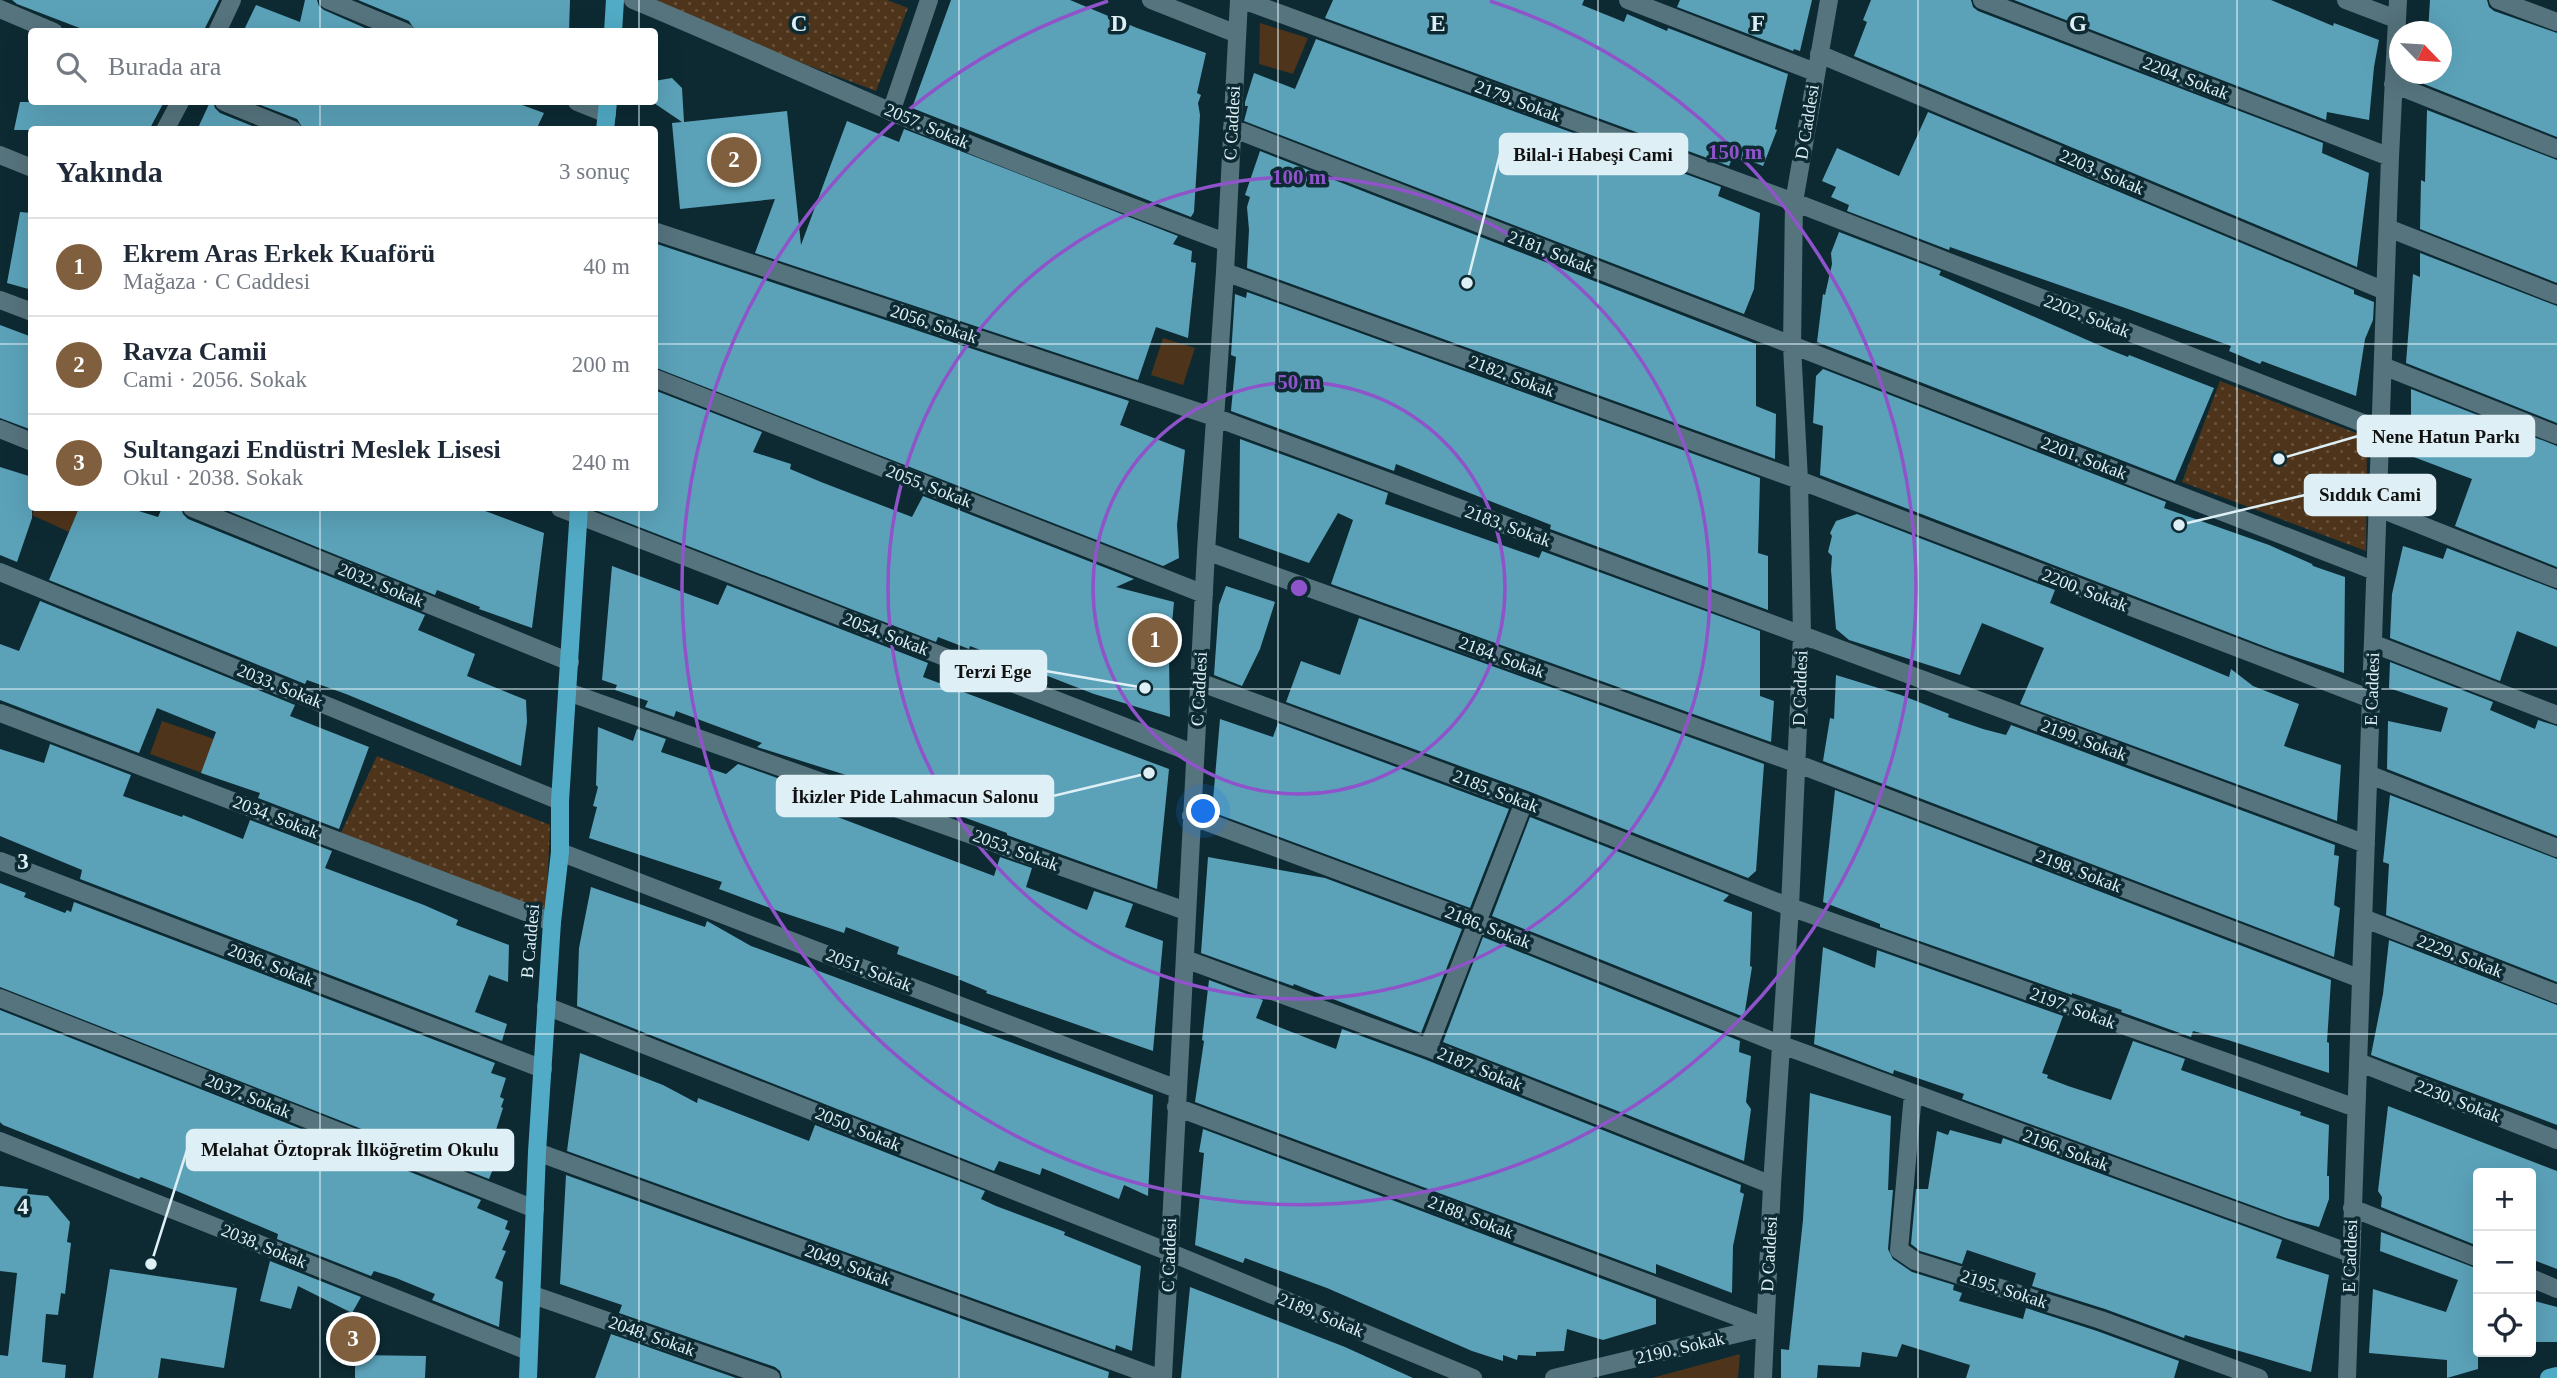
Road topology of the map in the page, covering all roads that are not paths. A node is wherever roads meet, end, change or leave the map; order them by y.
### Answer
1 (232, 0) edge
2 (328, 0) edge
3 (615, 0) edge
4 (633, 0) edge
5 (929, 0) edge
6 (1151, 0) edge
7 (1241, 0) edge
8 (1628, 0) edge
9 (1829, 0) edge
10 (1982, 0) edge
11 (2346, 0) edge
12 (2398, 0) edge
13 (2498, 0) edge
14 (0, 9) edge
15 (2396, 19) joint
16 (2557, 22) edge
17 (45, 28) edge
18 (219, 28) edge
19 (395, 28) edge
20 (613, 28) edge
21 (1237, 34) junction
22 (1819, 54) junction
23 (1815, 72) junction
24 (2393, 84) joint
25 (178, 105) edge
26 (231, 105) edge
27 (585, 105) edge
28 (891, 112) junction
29 (607, 115) edge
30 (167, 126) edge
31 (283, 126) edge
32 (1232, 128) junction
33 (2557, 149) edge
34 (0, 155) edge
35 (2390, 157) junction
36 (28, 166) edge
37 (1794, 202) junction
38 (2388, 228) junction
39 (658, 232) edge
40 (1225, 242) junction
41 (1225, 272) junction
42 (2385, 291) junction
43 (2557, 295) edge
44 (0, 300) edge
45 (28, 310) edge
46 (1792, 346) junction
47 (2383, 366) junction
48 (658, 380) edge
49 (1214, 416) junction
50 (0, 429) edge
51 (2381, 430) junction
52 (2557, 435) edge
53 (28, 440) edge
54 (1799, 480) junction
55 (2378, 508) junction
56 (199, 511) edge
57 (579, 511) edge
58 (1206, 551) junction
59 (2375, 571) junction
60 (0, 572) edge
61 (2557, 579) edge
62 (1204, 594) junction
63 (1802, 635) junction
64 (2374, 644) junction
65 (570, 662) junction
66 (1199, 682) junction
67 (568, 692) junction
68 (2371, 699) junction
69 (0, 713) edge
70 (2557, 715) edge
71 (1195, 754) junction
72 (1798, 764) junction
73 (2370, 775) junction
74 (560, 801) junction
75 (1524, 802) junction
76 (1192, 816) junction
77 (2366, 844) junction
78 (2557, 848) edge
79 (560, 852) junction
80 (0, 861) edge
81 (1790, 907) junction
82 (1186, 911) junction
83 (2363, 918) junction
84 (552, 922) junction
85 (1476, 922) junction
86 (1185, 959) junction
87 (2361, 979) junction
88 (2557, 993) edge
89 (0, 998) edge
90 (546, 1006) junction
91 (1782, 1045) junction
92 (1428, 1048) junction
93 (2358, 1062) junction
94 (543, 1069) junction
95 (1913, 1094) junction
96 (1177, 1098) junction
97 (2356, 1108) junction
98 (2557, 1140) edge
99 (0, 1141) edge
100 (537, 1152) junction
101 (1772, 1185) junction
102 (2352, 1208) junction
103 (535, 1209) junction
104 (1169, 1252) junction
105 (2350, 1253) junction
106 (2473, 1256) edge
107 (2536, 1280) edge
108 (2557, 1289) edge
109 (533, 1295) junction
110 (1765, 1327) junction
111 (528, 1351) junction
112 (2557, 1376) edge
113 (528, 1378) edge
114 (771, 1378) edge
115 (1161, 1378) edge
116 (1473, 1378) edge
117 (1554, 1378) edge
118 (1763, 1378) edge
119 (2259, 1378) edge
120 (2347, 1378) edge
121 (2549, 1378) edge

1 - 18 street
2 - 19 street
3 - 20 main road
4 - 28 street, 2057. Sokak
5 - 28 street
6 - 21 street
7 - 21 street, C Caddesi
7 - 37 street, 2179. Sokak
8 - 23 street
9 - 22 street, D Caddesi
10 - 35 street, 2204. Sokak
11 - 15 street
12 - 15 street, E Caddesi
13 - 16 street
14 - 17 street
21 - 32 street, C Caddesi
22 - 23 street, D Caddesi
22 - 42 street, 2203. Sokak
23 - 37 street, D Caddesi
24 - 33 street
24 - 35 street, E Caddesi
25 - 30 street
26 - 31 street
27 - 29 street
28 - 40 street, 2057. Sokak
32 - 40 street, C Caddesi
32 - 46 street, 2181. Sokak
34 - 36 street
35 - 38 street, E Caddesi
37 - 46 street, D Caddesi
37 - 51 street, 2202. Sokak
38 - 42 street, E Caddesi
38 - 43 street
39 - 49 street, 2056. Sokak
40 - 41 street, C Caddesi
41 - 49 street, C Caddesi
41 - 54 street, 2182. Sokak
42 - 47 street, E Caddesi
44 - 45 street
46 - 54 street, D Caddesi
46 - 59 street, 2201. Sokak
47 - 51 street, E Caddesi
47 - 52 street
48 - 62 street, 2055. Sokak
49 - 58 street, C Caddesi
49 - 63 street, 2183. Sokak
50 - 53 street
51 - 55 street, E Caddesi
54 - 63 street, D Caddesi
54 - 68 street, 2200. Sokak
55 - 59 street, E Caddesi
55 - 61 street
56 - 65 street, 2032. Sokak
57 - 65 main road, B Caddesi
57 - 71 street, 2054. Sokak
58 - 62 street, C Caddesi
58 - 72 street, 2184. Sokak
59 - 64 street, E Caddesi
60 - 74 street, 2033. Sokak
62 - 66 street, C Caddesi
63 - 72 street, D Caddesi
63 - 77 street, 2199. Sokak
64 - 68 street, E Caddesi
64 - 70 street
65 - 67 main road, B Caddesi
66 - 71 street, C Caddesi
66 - 75 street, 2185. Sokak
67 - 74 main road, B Caddesi
67 - 82 street, 2053. Sokak
68 - 73 street, E Caddesi
69 - 84 street, 2034. Sokak
71 - 76 street, C Caddesi
72 - 81 street, D Caddesi
72 - 87 street, 2198. Sokak
73 - 77 street, E Caddesi
73 - 78 street
74 - 79 main road, B Caddesi
75 - 81 street, 2185. Sokak
75 - 85 street
76 - 82 street, C Caddesi
76 - 85 street, 2186. Sokak
77 - 83 street, E Caddesi
79 - 84 main road, B Caddesi
79 - 96 street, 2051. Sokak
80 - 94 street, 2036. Sokak
81 - 91 street, D Caddesi
81 - 97 street, 2197. Sokak
82 - 86 street, C Caddesi
83 - 87 street, E Caddesi
83 - 88 street, 2229. Sokak
84 - 90 main road, B Caddesi
85 - 91 street, 2186. Sokak
85 - 92 street
86 - 92 street, 2187. Sokak
86 - 96 street, C Caddesi
87 - 93 street, E Caddesi
89 - 103 street, 2037. Sokak
90 - 94 main road, B Caddesi
90 - 104 street, 2050. Sokak
91 - 95 street, 2196. Sokak
91 - 101 street, D Caddesi
92 - 101 street, 2187. Sokak
93 - 97 street, E Caddesi
93 - 98 street, 2230. Sokak
94 - 100 main road, B Caddesi
95 - 105 street, 2196. Sokak
95 - 119 street, 2195. Sokak
96 - 104 street, C Caddesi
96 - 110 street, 2188. Sokak
97 - 102 street, E Caddesi
99 - 111 street, 2038. Sokak
100 - 103 main road, B Caddesi
100 - 115 street, 2049. Sokak
101 - 110 street, D Caddesi
102 - 105 street, E Caddesi
102 - 106 street
103 - 109 main road, B Caddesi
104 - 115 street, C Caddesi
104 - 116 street, 2189. Sokak
105 - 120 street, E Caddesi
107 - 108 street
109 - 111 main road, B Caddesi
109 - 114 street, 2048. Sokak
110 - 117 street, 2190. Sokak
110 - 118 street, D Caddesi
111 - 113 main road, B Caddesi
112 - 121 main road

